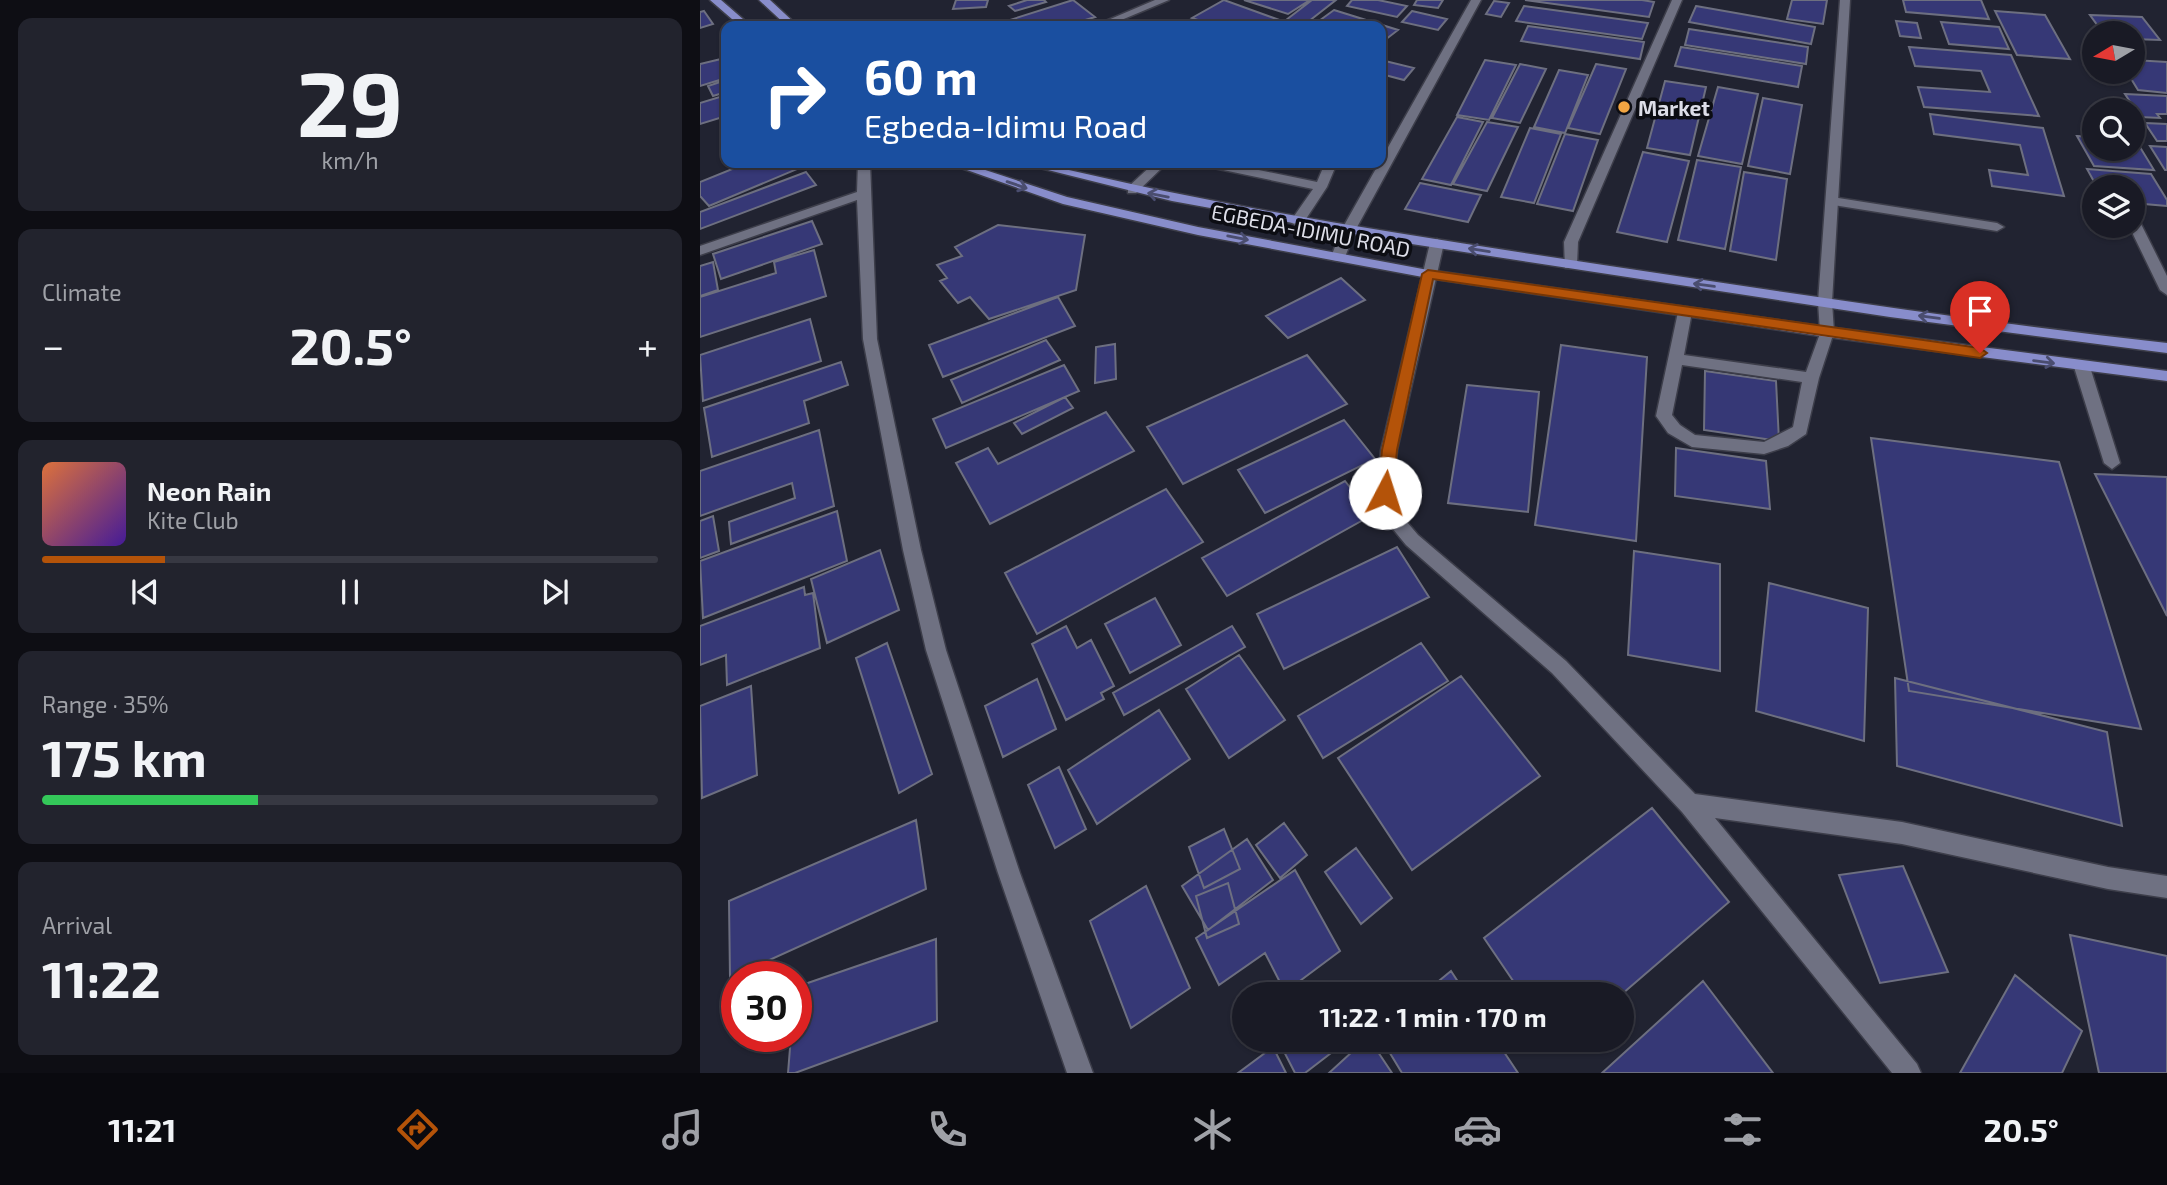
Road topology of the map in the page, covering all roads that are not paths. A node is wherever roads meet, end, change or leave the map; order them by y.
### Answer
1 (715, 0) edge
2 (764, 0) edge
3 (1164, 0) edge
4 (1476, 0) edge
5 (1677, 0) edge
6 (1845, 0) edge
7 (740, 21) edge
8 (787, 21) edge
9 (1112, 21) edge
10 (1386, 162) edge
11 (864, 168) edge
12 (968, 168) edge
13 (1046, 168) edge
14 (1156, 168) edge
15 (1232, 168) edge
16 (1329, 168) edge
17 (1383, 168) edge
18 (1321, 187) junction
19 (1132, 190) junction
20 (863, 194) junction
21 (1832, 201) junction
22 (1297, 222) junction
23 (1997, 227) dead end
24 (1349, 229) junction
25 (2142, 238) edge
26 (1437, 243) junction
27 (700, 251) edge
28 (1338, 257) junction
29 (1570, 265) junction
30 (1428, 274) junction
31 (2167, 290) edge
32 (1825, 302) junction
33 (1685, 312) junction
34 (1827, 332) junction
35 (2167, 348) edge
36 (1674, 359) junction
37 (2082, 367) junction
38 (2167, 376) edge
39 (1811, 378) junction
40 (2112, 463) dead end
41 (1690, 804) junction
42 (2167, 887) edge
43 (1080, 1073) edge
44 (1908, 1073) edge

1 - 7 main road
2 - 8 main road
3 - 9 street
4 - 10 street
5 - 29 street
6 - 21 street
11 - 20 street
12 -> 28 main road, EGBEDA-IDIMU ROAD
13 - 19 main road, EGBEDA-IDIMU ROAD
14 - 19 street
15 - 18 street
16 - 18 street
17 - 24 street
18 - 22 street
22 -> 19 main road, EGBEDA-IDIMU ROAD
20 - 27 street
20 - 43 street
21 - 23 street
21 - 32 street
22 - 24 main road, EGBEDA-IDIMU ROAD
24 - 26 main road, EGBEDA-IDIMU ROAD
24 - 28 street
25 - 31 street
29 -> 26 main road, EGBEDA-IDIMU ROAD
26 - 30 street
28 - 30 main road, EGBEDA-IDIMU ROAD
32 -> 29 main road, EGBEDA-IDIMU ROAD
30 - 33 main road, EGBEDA-IDIMU ROAD
30 - 41 street
32 - 34 street
35 -> 32 main road, EGBEDA-IDIMU ROAD
33 - 34 main road, EGBEDA-IDIMU ROAD
33 - 36 street
34 -> 37 main road, EGBEDA-IDIMU ROAD
34 - 39 street
36 - 39 street
36 - 39 street
37 - 38 main road, EGBEDA-IDIMU ROAD
37 - 40 street
41 - 42 street
41 - 44 street

